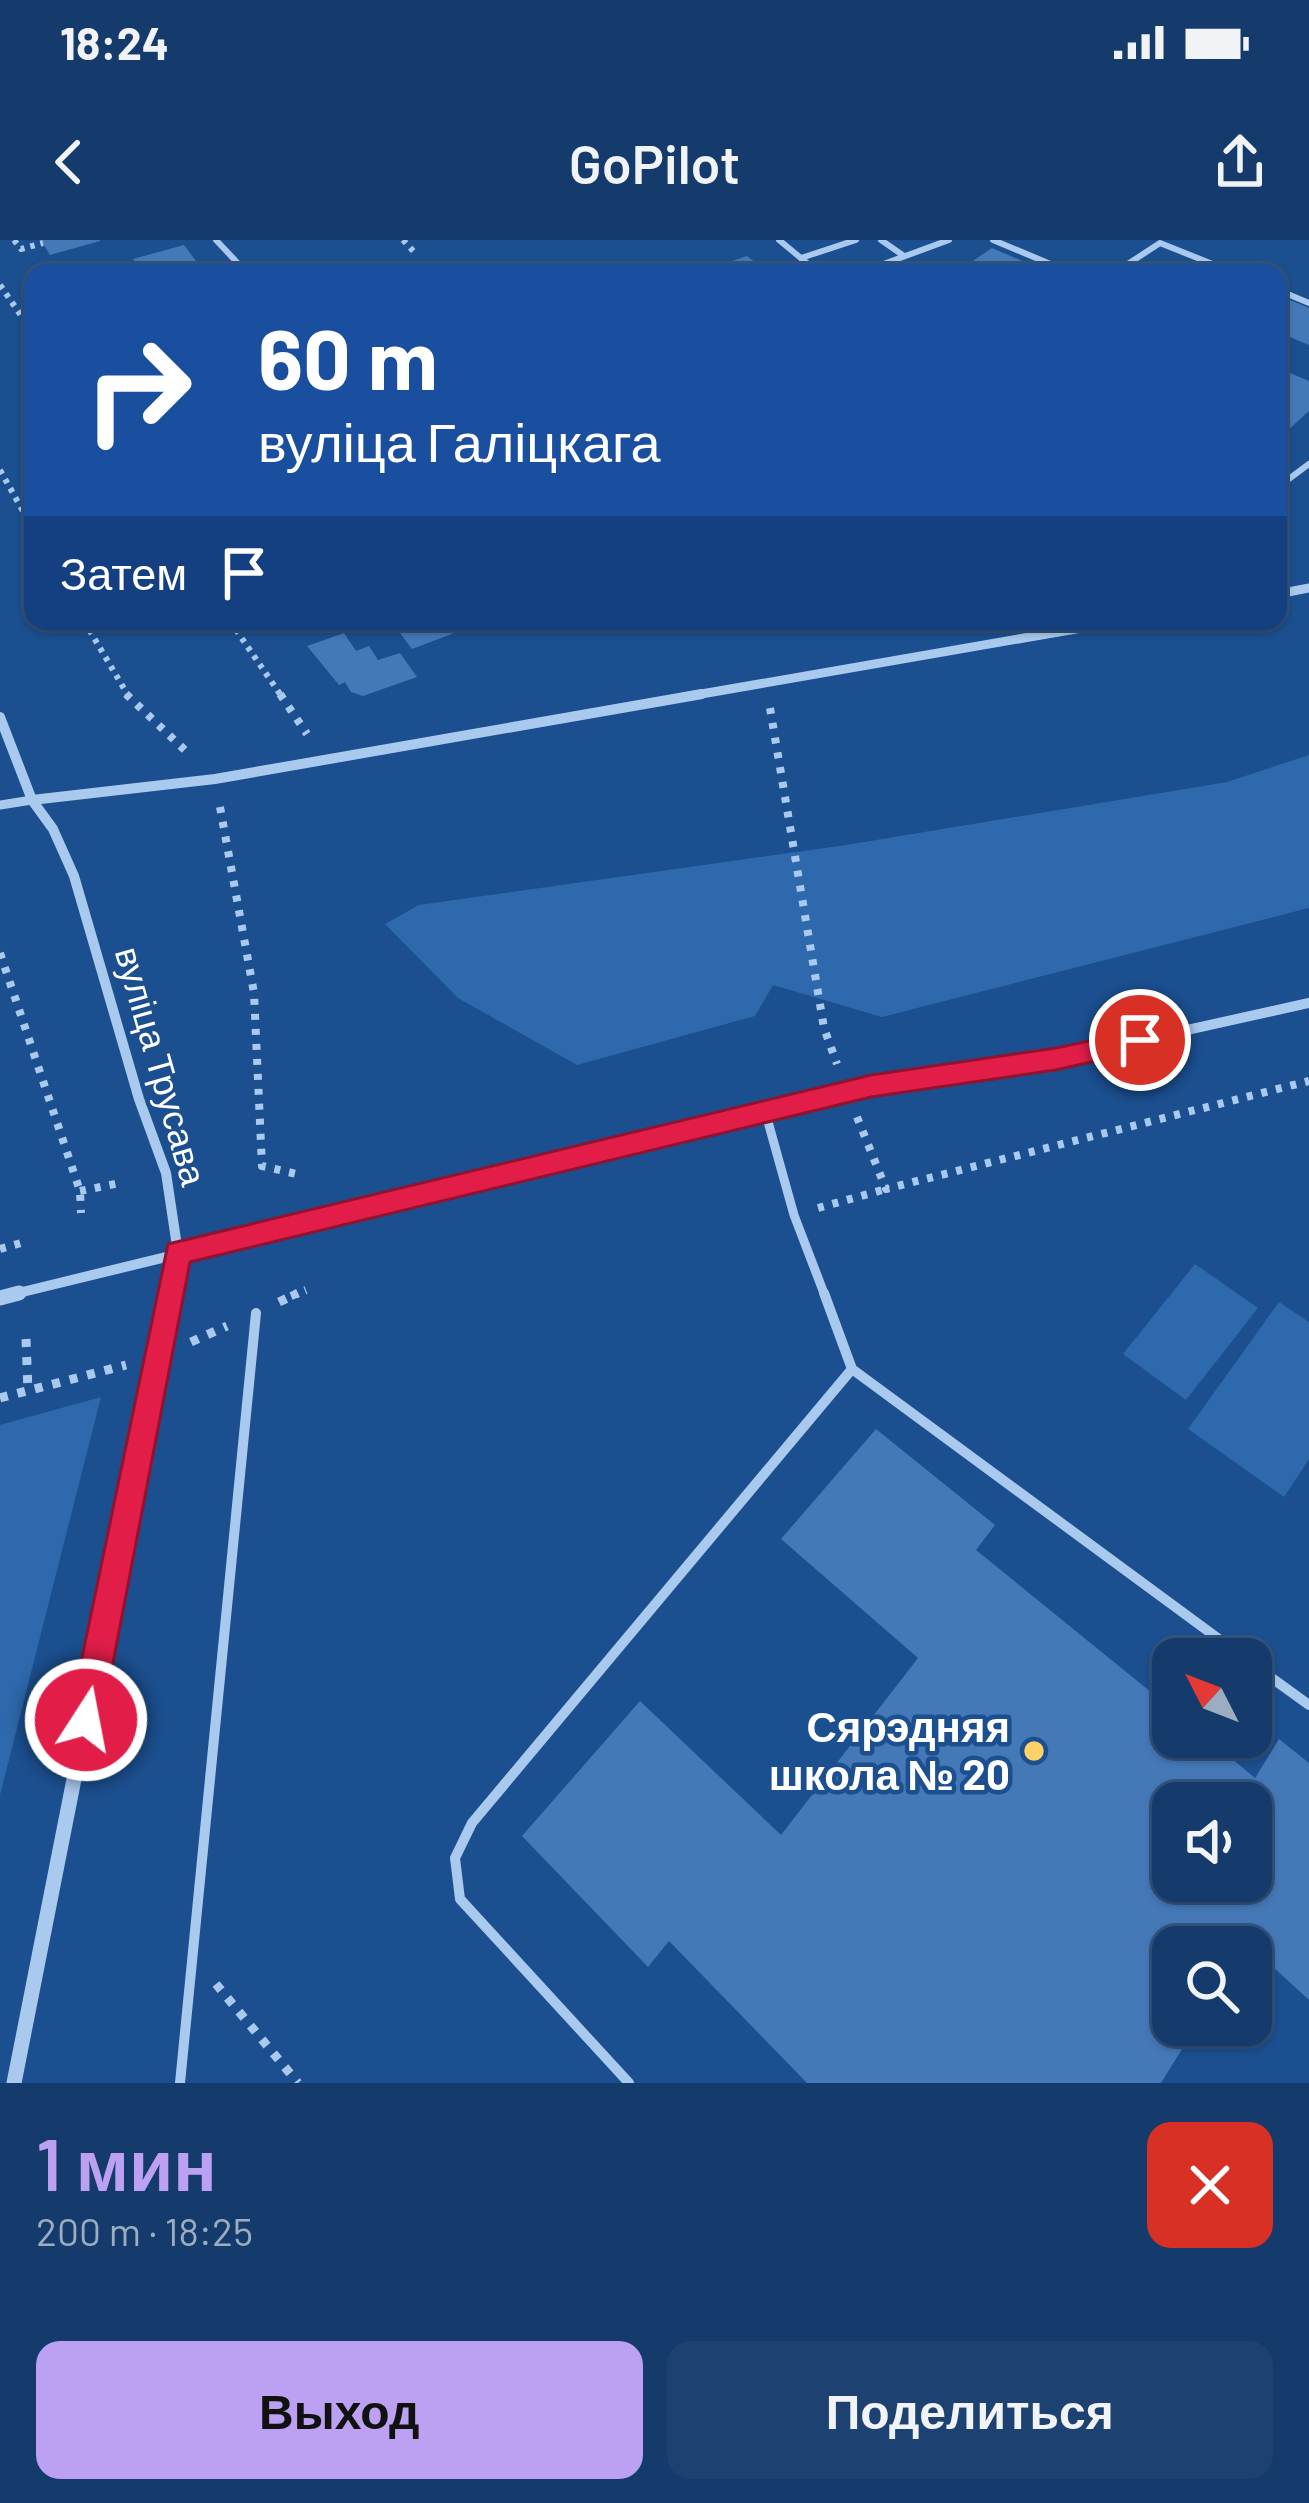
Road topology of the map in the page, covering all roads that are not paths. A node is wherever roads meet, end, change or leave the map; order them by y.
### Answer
1 (216, 240) edge
2 (779, 240) edge
3 (856, 240) edge
4 (881, 240) edge
5 (949, 240) edge
6 (993, 240) edge
7 (904, 256) junction
8 (801, 258) junction
9 (239, 264) edge
10 (808, 264) edge
11 (883, 264) edge
12 (1050, 264) edge
13 (1128, 264) edge
14 (1212, 264) edge
15 (1070, 630) edge
16 (0, 717) edge
17 (32, 800) junction
18 (0, 805) edge
19 (1309, 1003) edge
20 (765, 1111) junction
21 (178, 1252) junction
22 (0, 1298) edge
23 (256, 1313) dead end
24 (852, 1369) junction
25 (1217, 1638) edge
26 (1272, 1679) edge
27 (1309, 1706) edge
28 (14, 2083) edge
29 (180, 2083) edge
30 (629, 2083) edge

1 - 9 lane
2 - 8 lane
3 - 8 lane
4 - 7 lane
5 - 7 lane
6 - 12 lane
7 - 11 lane
8 - 10 lane
13 - 14 lane
15 - 17 street
16 - 17 street, вуліца Трусава
17 - 18 lane
17 - 21 street, вуліца Трусава
19 - 20 street
20 - 21 street
20 - 24 lane
21 - 22 street
21 - 28 street, вуліца Трусава
23 - 29 lane
24 - 25 lane
24 - 30 lane
26 - 27 lane

